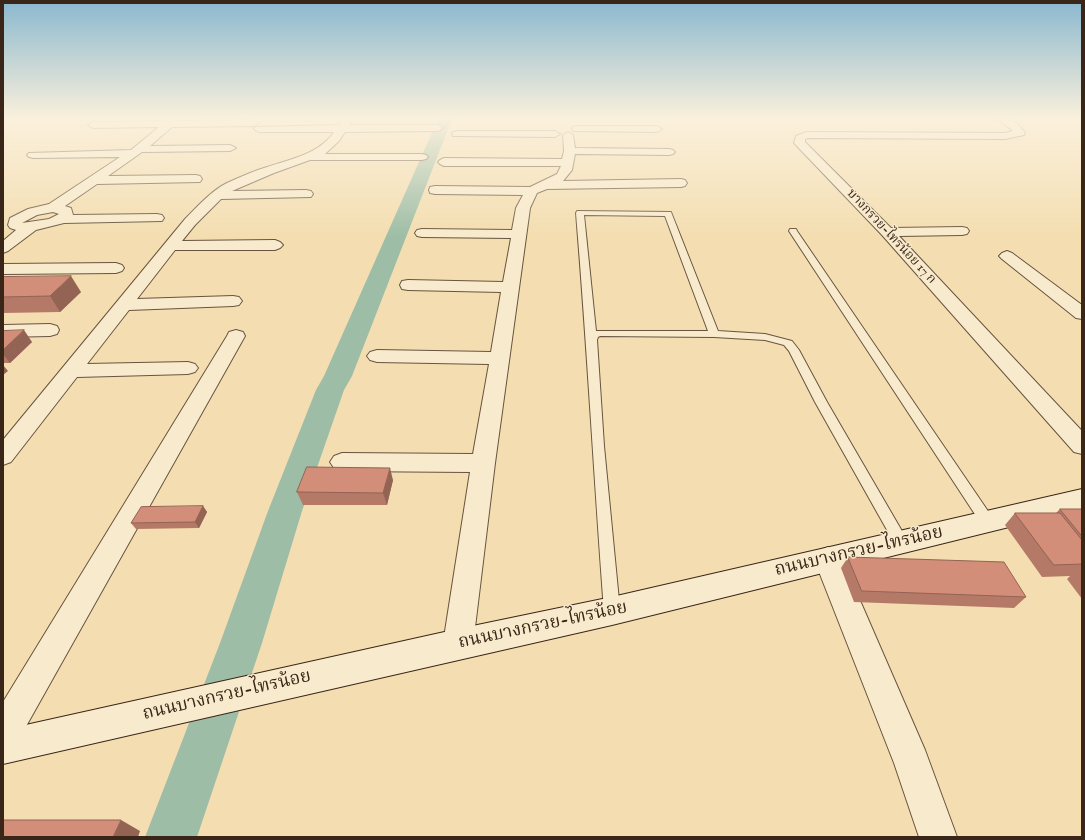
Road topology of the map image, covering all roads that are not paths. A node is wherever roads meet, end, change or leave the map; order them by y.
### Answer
1 (126, 158) edge
2 (306, 158) edge
3 (463, 158) edge
4 (565, 158) edge
5 (815, 158) edge
6 (444, 162) dead end
7 (196, 179) dead end
8 (94, 180) junction
9 (681, 183) dead end
10 (538, 188) junction
11 (435, 190) dead end
12 (306, 194) dead end
13 (217, 195) junction
14 (9, 210) dead end
15 (30, 213) junction
16 (57, 214) junction
17 (157, 218) dead end
18 (31, 227) junction
19 (962, 231) dead end
20 (793, 232) dead end
21 (887, 232) junction
22 (422, 233) dead end
23 (518, 234) junction
24 (275, 245) dead end
25 (170, 246) junction
26 (3, 248) edge
27 (1007, 256) dead end
28 (116, 268) dead end
29 (3, 270) edge
30 (408, 285) dead end
31 (511, 287) junction
32 (233, 301) dead end
33 (123, 305) junction
34 (1082, 314) edge
35 (50, 330) dead end
36 (3, 331) edge
37 (714, 334) junction
38 (236, 336) dead end
39 (592, 340) junction
40 (377, 356) dead end
41 (499, 358) junction
42 (188, 368) dead end
43 (70, 371) junction
44 (1082, 446) edge
45 (3, 456) edge
46 (342, 462) dead end
47 (483, 463) junction
48 (1082, 498) edge
49 (987, 521) junction
50 (901, 542) junction
51 (828, 559) junction
52 (612, 612) junction
53 (458, 644) junction
54 (3, 734) edge
55 (3, 747) edge
56 (938, 837) edge

1 - 8 street
2 - 13 street
3 - 6 street
4 - 10 street
5 - 21 street, บางกรวย-ไทรน้อย 17 ก
7 - 8 street
8 - 16 street
9 - 10 street
10 - 11 street
10 - 23 street
12 - 13 street
13 - 25 street
14 - 15 street
15 - 16 street
15 - 18 street
16 - 17 street
16 - 18 street
18 - 26 street
19 - 21 street
20 - 49 lane
21 - 44 street, บางกรวย-ไทรน้อย 17 ก
22 - 23 street
23 - 31 street
24 - 25 street
25 - 33 street
27 - 34 street
28 - 29 street
30 - 31 street
31 - 41 street
32 - 33 street
33 - 43 street
35 - 36 street
37 - 39 lane
37 - 39 lane
37 - 50 lane
38 - 54 street
39 - 52 lane
40 - 41 street
41 - 47 street
42 - 43 street
43 - 45 street
46 - 47 street
47 - 53 street
48 - 49 street, ถนนบางกรวย-ไทรน้อย
49 - 50 street, ถนนบางกรวย-ไทรน้อย
50 - 51 street, ถนนบางกรวย-ไทรน้อย
51 - 52 street, ถนนบางกรวย-ไทรน้อย
51 - 56 street
52 - 53 street, ถนนบางกรวย-ไทรน้อย
53 - 55 street, ถนนบางกรวย-ไทรน้อย

